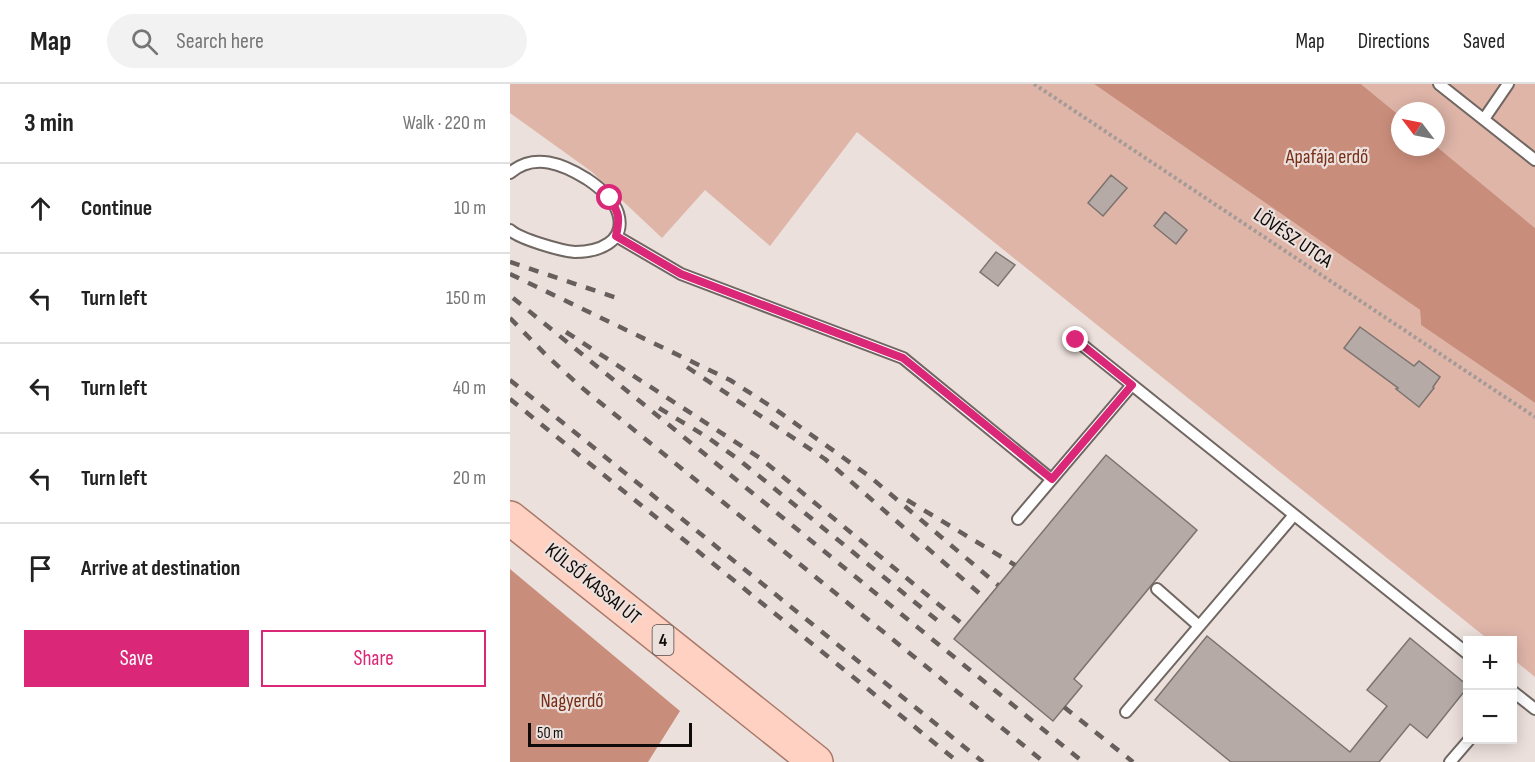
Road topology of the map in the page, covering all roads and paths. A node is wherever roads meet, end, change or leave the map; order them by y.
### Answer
1 (1034, 84) edge
2 (1439, 84) edge
3 (1508, 84) edge
4 (1484, 119) junction
5 (1535, 160) edge
6 (510, 173) edge
7 (510, 230) edge
8 (616, 236) junction
9 (1076, 340) dead end
10 (1132, 385) junction
11 (1535, 417) edge
12 (1052, 479) junction
13 (1294, 515) junction
14 (510, 518) edge
15 (1018, 519) dead end
16 (1157, 589) dead end
17 (1199, 626) junction
18 (1463, 651) edge
19 (1517, 695) edge
20 (1535, 709) edge
21 (1126, 712) dead end
22 (1466, 744) edge
23 (816, 762) edge
24 (1450, 762) edge

1 - 11 path, LÖVÉSZ UTCA
2 - 4 lane
3 - 4 lane
4 - 5 lane
6 - 8 lane
7 - 8 lane
8 - 12 lane
9 - 10 lane
10 - 12 lane
10 - 13 lane
12 - 15 lane
13 - 17 lane
13 - 18 lane
14 - 23 main road, KÜLSŐ KASSAI ÚT / 4
16 - 17 lane
17 - 21 lane
19 - 20 lane
22 - 24 lane

